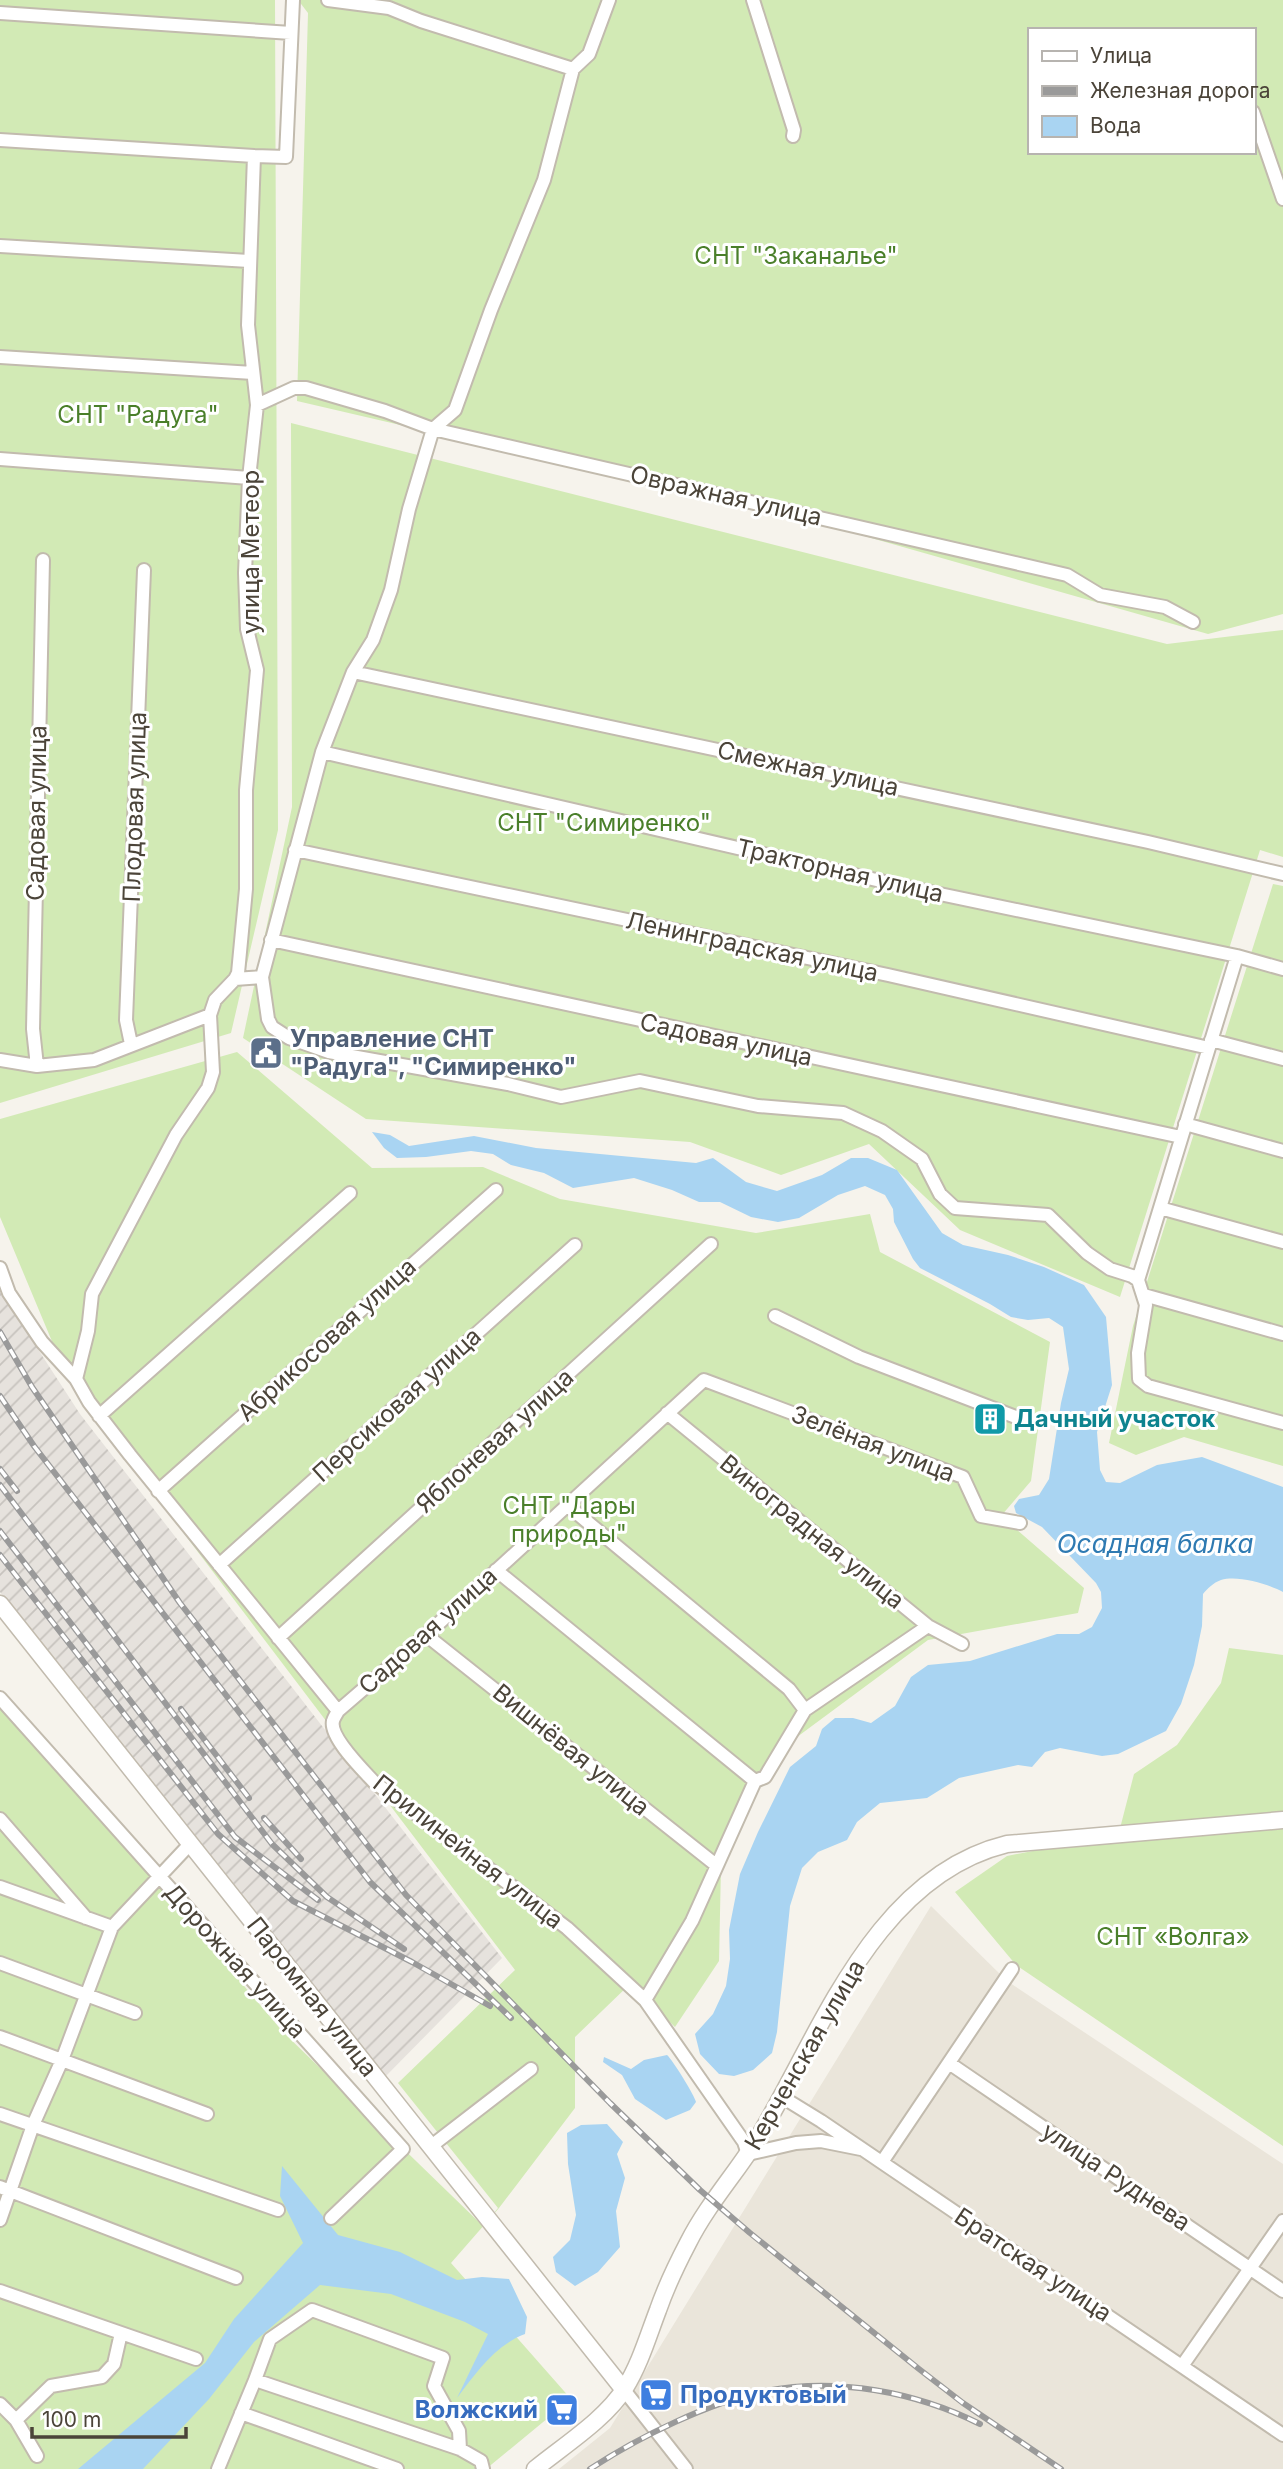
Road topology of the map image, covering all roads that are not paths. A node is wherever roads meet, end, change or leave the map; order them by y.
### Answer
1 (293, 0) edge
2 (328, 0) edge
3 (609, 0) edge
4 (753, 0) edge
5 (0, 13) edge
6 (291, 33) junction
7 (573, 69) junction
8 (1255, 118) edge
9 (793, 136) dead end
10 (0, 140) edge
11 (254, 156) junction
12 (1283, 199) edge
13 (0, 246) edge
14 (249, 261) junction
15 (0, 357) edge
16 (253, 373) junction
17 (257, 405) junction
18 (433, 429) junction
19 (0, 459) edge
20 (249, 478) junction
21 (43, 560) dead end
22 (144, 570) dead end
23 (1193, 622) dead end
24 (353, 672) junction
25 (322, 752) junction
26 (295, 850) junction
27 (1283, 874) edge
28 (271, 940) junction
29 (1237, 956) junction
30 (1283, 969) edge
31 (262, 977) junction
32 (235, 979) junction
33 (210, 1015) junction
34 (131, 1044) junction
35 (1210, 1044) junction
36 (1283, 1059) edge
37 (0, 1060) edge
38 (37, 1066) junction
39 (1183, 1131) junction
40 (1283, 1151) edge
41 (496, 1190) dead end
42 (350, 1193) dead end
43 (1160, 1208) junction
44 (1283, 1242) edge
45 (711, 1244) dead end
46 (575, 1245) dead end
47 (0, 1268) edge
48 (1138, 1280) junction
49 (1144, 1295) junction
50 (775, 1316) dead end
51 (1283, 1334) edge
52 (76, 1379) junction
53 (704, 1380) joint
54 (667, 1413) junction
55 (100, 1416) junction
56 (1021, 1419) dead end
57 (1283, 1423) edge
58 (158, 1491) junction
59 (567, 1505) junction
60 (1020, 1523) dead end
61 (219, 1565) junction
62 (496, 1570) junction
63 (0, 1604) edge
64 (928, 1626) junction
65 (426, 1635) junction
66 (278, 1638) junction
67 (962, 1644) dead end
68 (0, 1698) edge
69 (805, 1710) junction
70 (338, 1711) junction
71 (755, 1781) junction
72 (0, 1819) edge
73 (1283, 1820) edge
74 (190, 1844) junction
75 (716, 1866) junction
76 (160, 1877) junction
77 (0, 1887) edge
78 (86, 1918) junction
79 (112, 1927) junction
80 (0, 1964) edge
81 (1012, 1969) dead end
82 (86, 1995) junction
83 (645, 2000) junction
84 (135, 2013) dead end
85 (0, 2037) edge
86 (62, 2060) junction
87 (948, 2063) junction
88 (531, 2069) dead end
89 (782, 2097) junction
90 (0, 2114) edge
91 (207, 2114) dead end
92 (33, 2125) junction
93 (430, 2147) junction
94 (861, 2149) junction
95 (748, 2154) junction
96 (882, 2162) junction
97 (6, 2189) edge
98 (278, 2210) dead end
99 (331, 2218) dead end
100 (0, 2220) edge
101 (1283, 2221) edge
102 (1250, 2269) junction
103 (236, 2278) dead end
104 (0, 2291) edge
105 (1283, 2291) edge
106 (121, 2333) junction
107 (196, 2359) dead end
108 (1182, 2366) junction
109 (255, 2380) junction
110 (624, 2390) junction
111 (0, 2404) edge
112 (241, 2413) junction
113 (16, 2420) junction
114 (1283, 2435) edge
115 (460, 2449) junction
116 (37, 2456) dead end
117 (219, 2469) edge
118 (397, 2469) edge
119 (483, 2469) edge
120 (535, 2469) edge
121 (686, 2469) edge

1 - 6 street
2 - 7 street
3 - 7 street
4 - 9 street
5 - 6 street
6 - 11 street
7 - 18 street
8 - 12 street
10 - 11 street
11 - 14 street, улица Метеор
13 - 14 street
14 - 16 street, улица Метеор
15 - 16 street
16 - 17 street, улица Метеор
17 - 18 street, Овражная улица
17 - 20 street, улица Метеор
18 - 23 street, Овражная улица
18 - 24 street
19 - 20 street
20 - 32 street, улица Метеор
21 - 38 street, Садовая улица
22 - 34 street, Плодовая улица
24 - 25 street
24 - 27 street, Смежная улица
25 - 26 street
25 - 29 street, Тракторная улица
26 - 28 street
26 - 35 street, Ленинградская улица
28 - 31 street
28 - 39 street, Садовая улица
29 - 30 street
29 - 35 street
31 - 32 street
31 - 48 street
32 - 33 street
33 - 34 street
33 - 52 street
34 - 38 street
35 - 36 street
35 - 39 street
37 - 38 street
39 - 40 street, Садовая улица
39 - 43 street
41 - 58 street, Абрикосовая улица
42 - 55 street
43 - 44 street
43 - 48 street
45 - 66 street, Яблоневая улица
46 - 61 street, Персиковая улица
47 - 52 street
48 - 49 street
49 - 51 street
49 - 57 street
50 - 56 street
52 - 55 street
53 - 54 street, Садовая улица
53 - 60 street, Зелёная улица
54 - 59 street, Садовая улица
54 - 64 street, Виноградная улица
55 - 58 street
58 - 61 street
59 - 62 street, Садовая улица
59 - 69 street
61 - 66 street
62 - 65 street, Садовая улица
62 - 71 street
63 - 74 street, Паромная улица
64 - 67 street, Виноградная улица
64 - 69 street
65 - 70 street, Садовая улица
65 - 75 street, Вишнёвая улица
66 - 70 street
68 - 76 street, Дорожная улица
69 - 71 street
70 - 83 street, Прилинейная улица
71 - 75 street
72 - 78 street
73 - 89 street, Керченская улица
74 - 76 street
74 - 93 street, Паромная улица
75 - 83 street
76 - 79 street
76 - 99 street, Дорожная улица
77 - 78 street
78 - 79 street
79 - 82 street
80 - 82 street
81 - 87 street
82 - 84 street
82 - 86 street
83 - 95 street, Прилинейная улица
85 - 86 street
86 - 91 street
86 - 92 street
87 - 96 street
87 - 102 street, улица Руднева
88 - 93 street
89 - 94 street, Братская улица
89 - 95 street, Керченская улица
90 - 92 street
92 - 97 street
92 - 98 street
93 - 110 street, Паромная улица
94 - 95 street
94 - 96 street, Братская улица
95 - 110 street, Керченская улица
96 - 108 street, Братская улица
97 - 100 street
97 - 103 street
101 - 102 street
102 - 105 street, улица Руднева
102 - 108 street
104 - 106 street
106 - 107 street
106 - 113 street
108 - 114 street, Братская улица
109 - 112 street
109 - 115 street
109 - 115 street
110 - 120 street, Керченская улица
110 - 121 street
111 - 113 street
112 - 117 street
112 - 118 street
113 - 116 street
115 - 119 street

